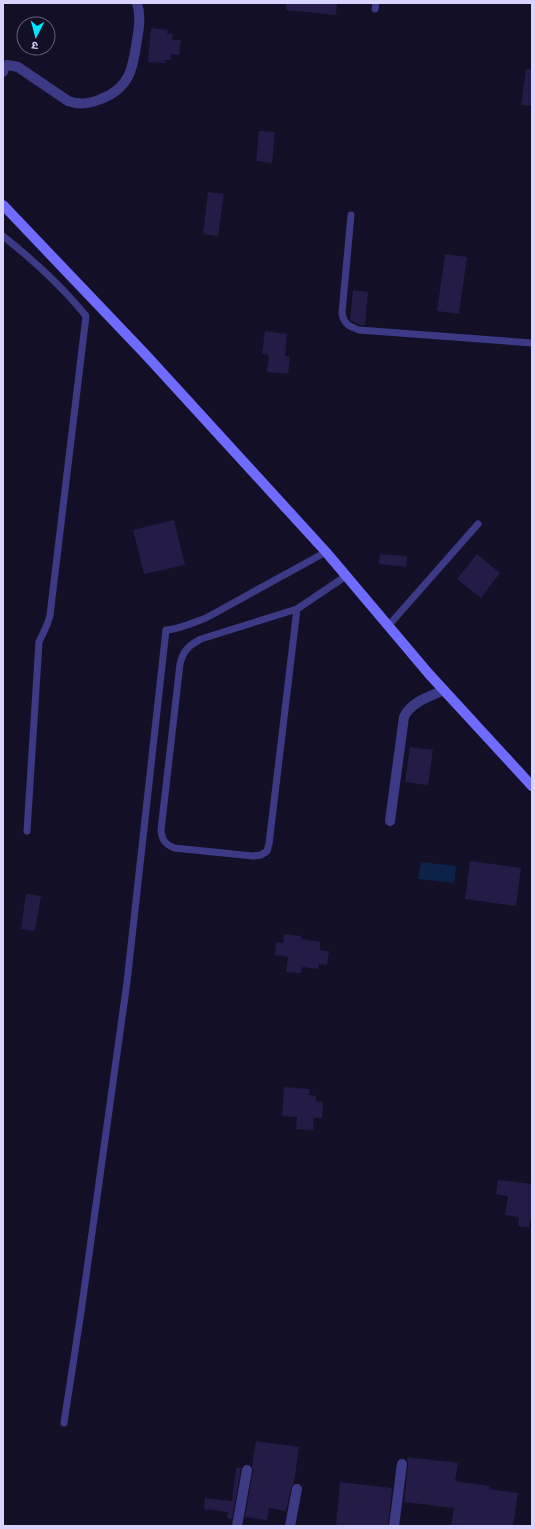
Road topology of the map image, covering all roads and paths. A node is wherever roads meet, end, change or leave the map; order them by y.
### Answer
1 (137, 3) edge
2 (3, 72) edge
3 (3, 205) edge
4 (351, 215) dead end
5 (3, 236) edge
6 (532, 343) edge
7 (478, 524) dead end
8 (326, 552) junction
9 (346, 576) junction
10 (297, 609) junction
11 (389, 625) junction
12 (444, 690) junction
13 (532, 786) edge
14 (390, 821) dead end
15 (27, 831) dead end
16 (64, 1423) dead end
17 (402, 1464) dead end
18 (247, 1470) dead end
19 (297, 1489) dead end
20 (237, 1526) edge
21 (290, 1526) edge
22 (394, 1526) edge

1 - 2 street
3 - 8 main road
4 - 6 lane
5 - 15 lane
7 - 11 lane
8 - 9 main road
8 - 16 lane
9 - 10 lane
9 - 11 main road
10 - 10 lane
11 - 12 main road
12 - 13 main road
12 - 14 street
17 - 22 street
18 - 20 street
19 - 21 street

